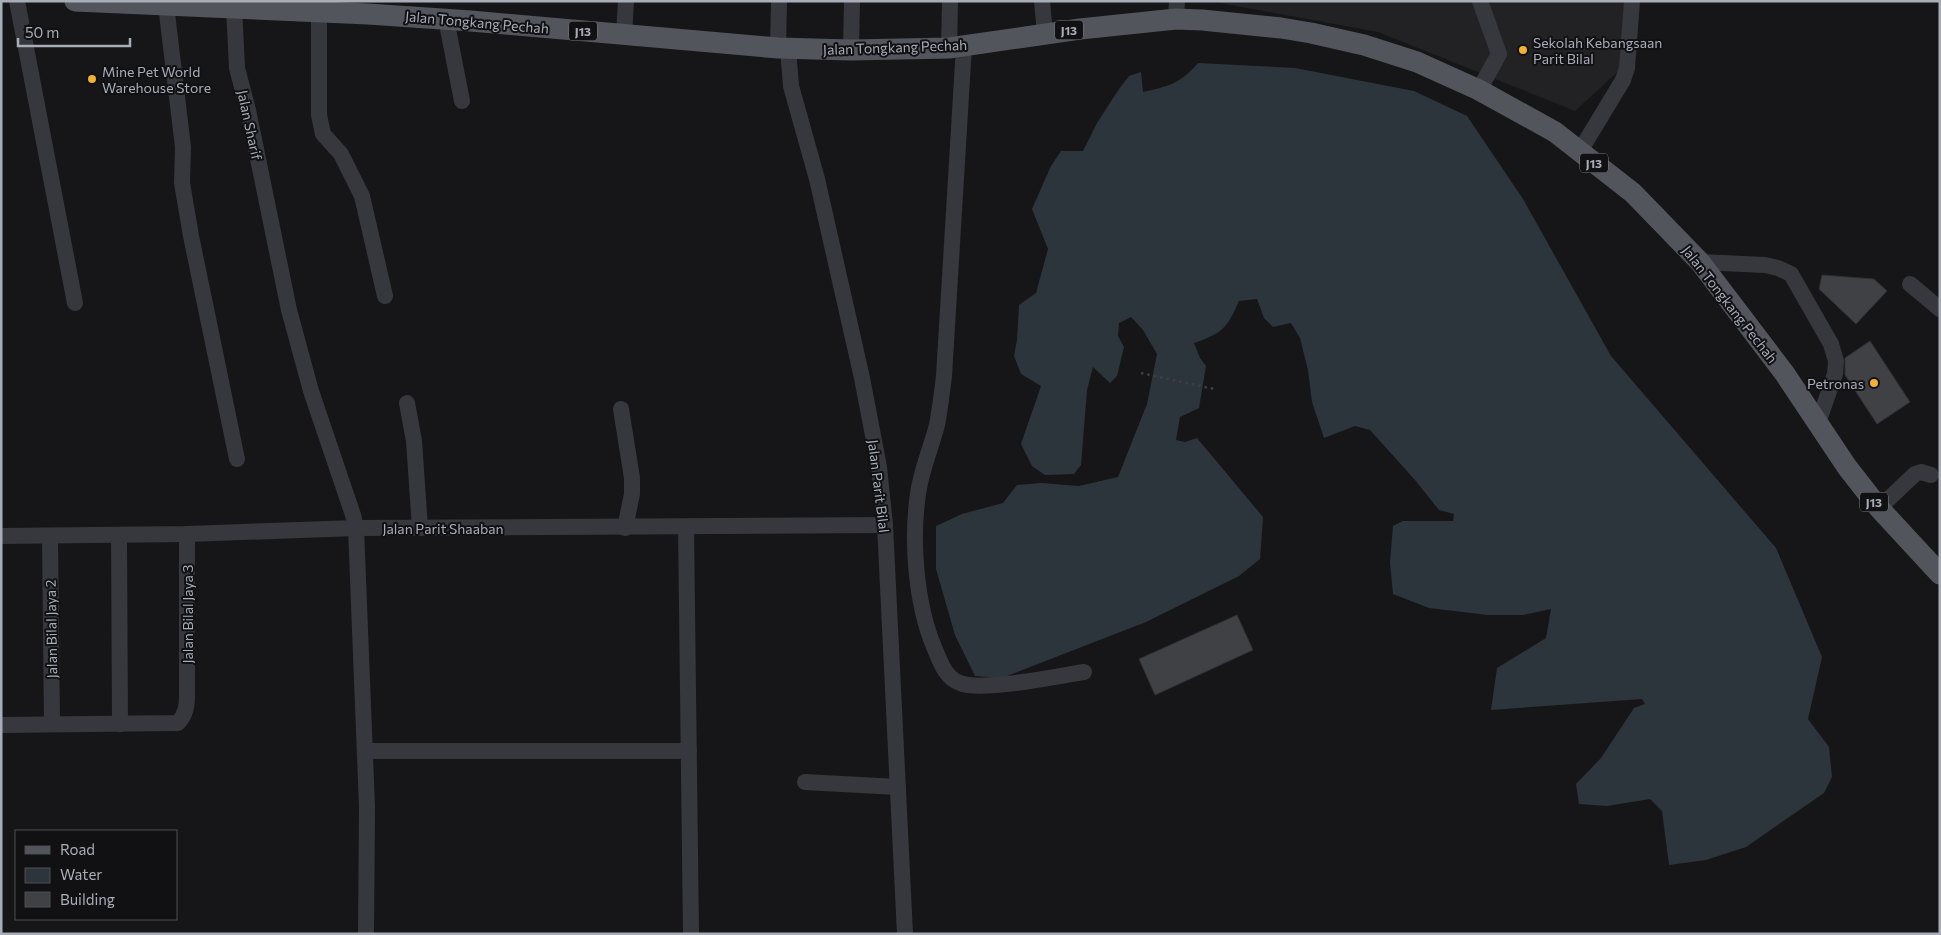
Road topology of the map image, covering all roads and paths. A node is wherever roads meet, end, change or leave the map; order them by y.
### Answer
1 (17, 1) edge
2 (75, 1) edge
3 (626, 1) edge
4 (779, 1) edge
5 (852, 1) edge
6 (950, 1) edge
7 (1042, 1) edge
8 (1480, 1) edge
9 (1632, 1) edge
10 (177, 4) edge
11 (234, 7) junction
12 (368, 8) edge
13 (1177, 10) edge
14 (319, 12) junction
15 (446, 19) junction
16 (1045, 34) junction
17 (624, 35) junction
18 (956, 47) junction
19 (783, 48) junction
20 (851, 50) junction
21 (1479, 90) junction
22 (462, 101) dead end
23 (1580, 151) junction
24 (1700, 262) junction
25 (1910, 284) dead end
26 (385, 296) dead end
27 (75, 303) dead end
28 (1940, 309) edge
29 (1141, 373) dead end
30 (1214, 389) dead end
31 (407, 403) dead end
32 (621, 409) dead end
33 (1818, 423) junction
34 (237, 459) dead end
35 (1931, 475) dead end
36 (1879, 508) junction
37 (420, 520) junction
38 (627, 520) junction
39 (354, 521) junction
40 (885, 525) junction
41 (686, 527) junction
42 (187, 534) junction
43 (119, 535) junction
44 (1, 536) edge
45 (50, 536) junction
46 (1936, 564) edge
47 (1084, 672) dead end
48 (52, 723) junction
49 (1, 724) edge
50 (120, 724) junction
51 (365, 751) junction
52 (689, 751) junction
53 (805, 782) dead end
54 (898, 787) junction
55 (366, 934) edge
56 (691, 934) edge
57 (905, 934) edge

1 - 27 street
2 - 10 main road, Jalan Tongkang Pechah / J13
3 - 17 street
4 - 19 street, Jalan Parit Bilal
5 - 20 street
6 - 18 street
7 - 16 street
8 - 21 street
9 - 23 street
10 - 11 main road, Jalan Tongkang Pechah / J13
10 - 34 street
11 - 14 main road, Jalan Tongkang Pechah / J13
11 - 39 street, Jalan Sharif
12 - 14 main road, Jalan Tongkang Pechah / J13
12 - 15 main road, Jalan Tongkang Pechah / J13
13 - 16 main road, Jalan Tongkang Pechah / J13
13 - 21 main road, Jalan Tongkang Pechah / J13
14 - 26 street
15 - 17 main road, Jalan Tongkang Pechah / J13
15 - 22 street
16 - 18 main road, Jalan Tongkang Pechah / J13
17 - 19 main road, Jalan Tongkang Pechah / J13
18 - 20 main road, Jalan Tongkang Pechah / J13
18 - 47 street
19 - 20 main road, Jalan Tongkang Pechah / J13
19 - 40 street, Jalan Parit Bilal
21 - 23 main road, Jalan Tongkang Pechah / J13
23 - 24 main road, Jalan Tongkang Pechah / J13
24 - 33 main road, Jalan Tongkang Pechah / J13
24 - 33 street
25 - 28 street
29 - 30 path
31 - 37 street
32 - 38 street
33 - 36 main road, Jalan Tongkang Pechah / J13
35 - 36 street
36 - 46 main road, Jalan Tongkang Pechah / J13
37 - 38 street, Jalan Parit Shaaban
37 - 39 street, Jalan Parit Shaaban
38 - 41 street, Jalan Parit Shaaban
39 - 42 street, Jalan Parit Shaaban
39 - 51 street, Jalan Sharif
40 - 41 street, Jalan Parit Shaaban
40 - 54 street, Jalan Parit Bilal
41 - 52 street
42 - 43 street, Jalan Parit Shaaban
42 - 50 street, Jalan Bilal Jaya 3
43 - 45 street, Jalan Parit Shaaban
43 - 50 street
44 - 45 street, Jalan Parit Shaaban
45 - 48 street, Jalan Bilal Jaya 2
48 - 49 street
48 - 50 street
51 - 52 street
51 - 55 street, Jalan Sharif
52 - 56 street
53 - 54 street
54 - 57 street, Jalan Parit Bilal

